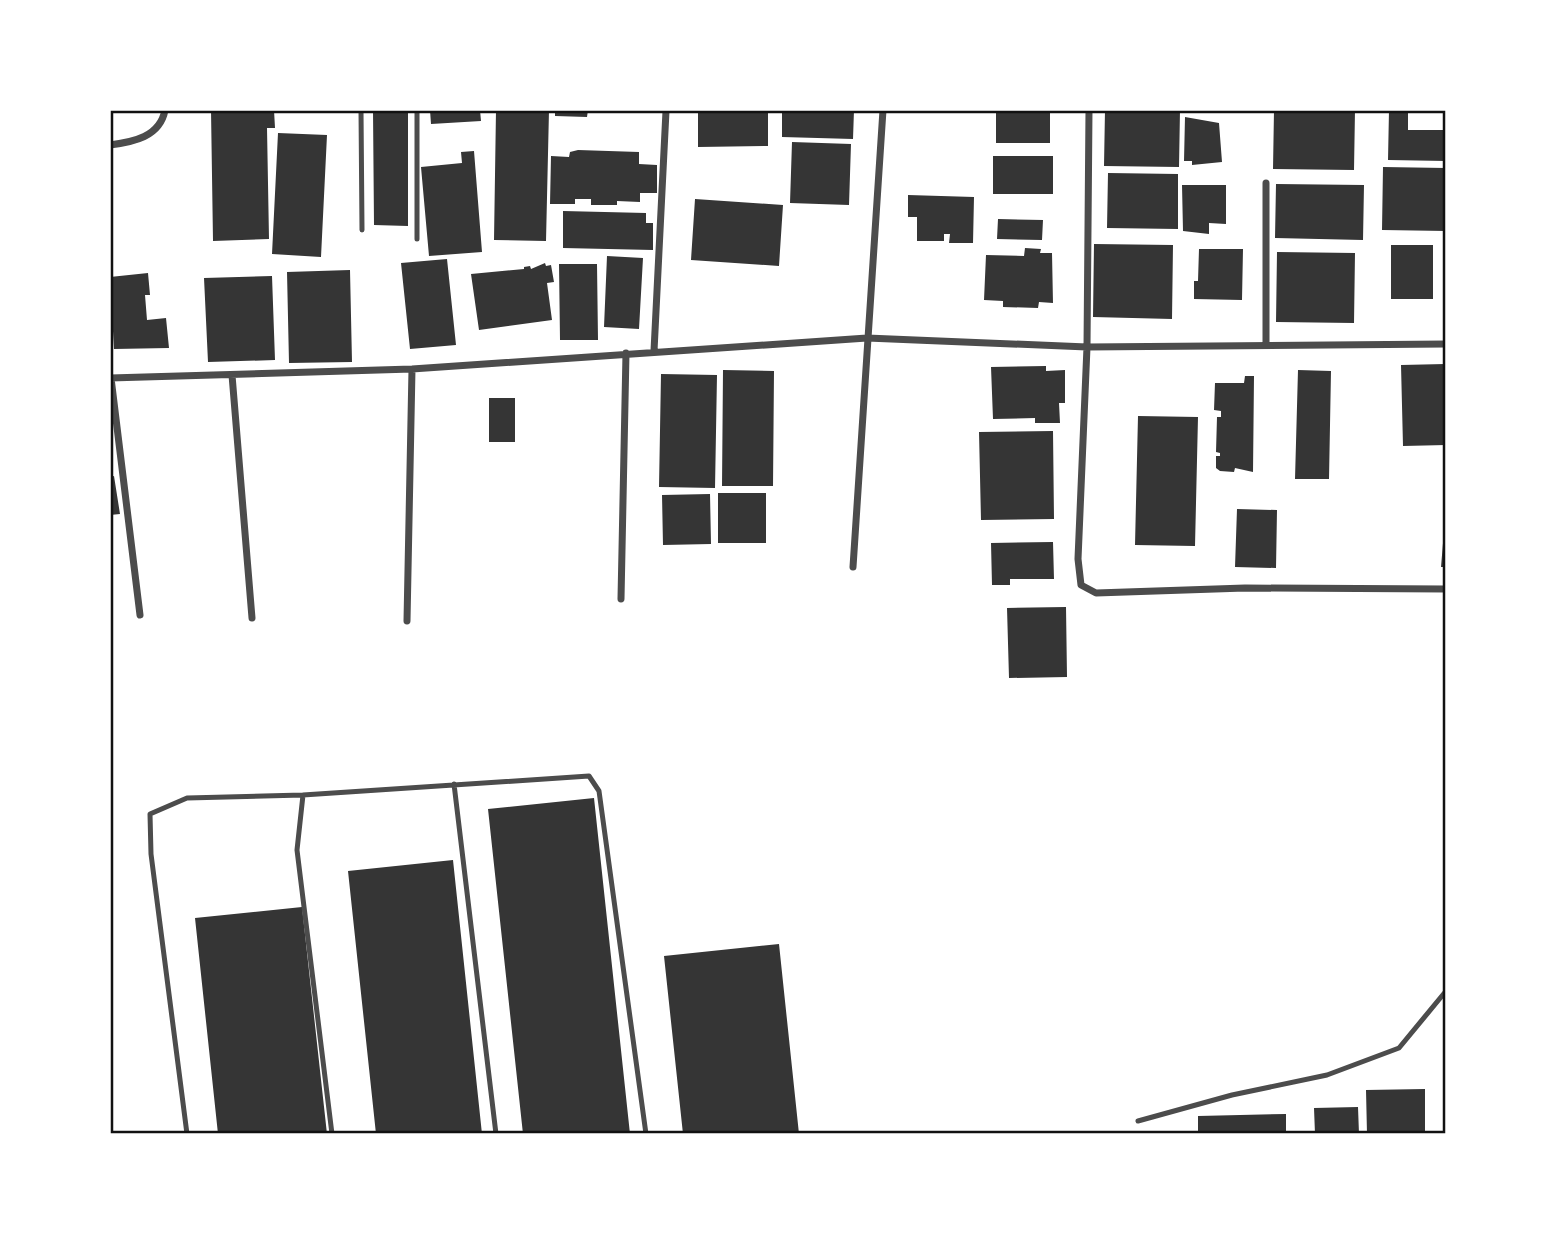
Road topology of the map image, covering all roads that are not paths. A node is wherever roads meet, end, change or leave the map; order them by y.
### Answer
1 (165, 110) edge
2 (361, 110) edge
3 (418, 110) edge
4 (883, 110) edge
5 (1089, 110) edge
6 (666, 111) edge
7 (110, 145) edge
8 (1266, 183) dead end
9 (362, 230) dead end
10 (417, 239) dead end
11 (867, 338) junction
12 (1266, 344) junction
13 (1446, 344) edge
14 (1087, 347) junction
15 (653, 351) junction
16 (626, 353) junction
17 (412, 369) junction
18 (232, 375) junction
19 (110, 378) edge
20 (853, 567) dead end
21 (1446, 589) edge
22 (621, 599) dead end
23 (140, 615) dead end
24 (252, 618) dead end
25 (407, 621) dead end
26 (454, 784) junction
27 (303, 795) junction
28 (1446, 991) edge
29 (1138, 1121) dead end
30 (187, 1134) edge
31 (332, 1134) edge
32 (496, 1134) edge
33 (646, 1134) edge

1 - 7 street
2 - 9 lane
3 - 10 lane
4 - 11 street
5 - 14 street
6 - 15 street
8 - 12 street
11 - 14 street
11 - 15 street
11 - 20 street
12 - 13 street
12 - 14 street
14 - 21 street
15 - 16 street
16 - 17 street
16 - 22 street
17 - 18 street
17 - 25 street
18 - 19 street
18 - 24 street
19 - 23 street
26 - 27 lane
26 - 32 lane
26 - 33 lane
27 - 30 lane
27 - 31 lane
28 - 29 lane

